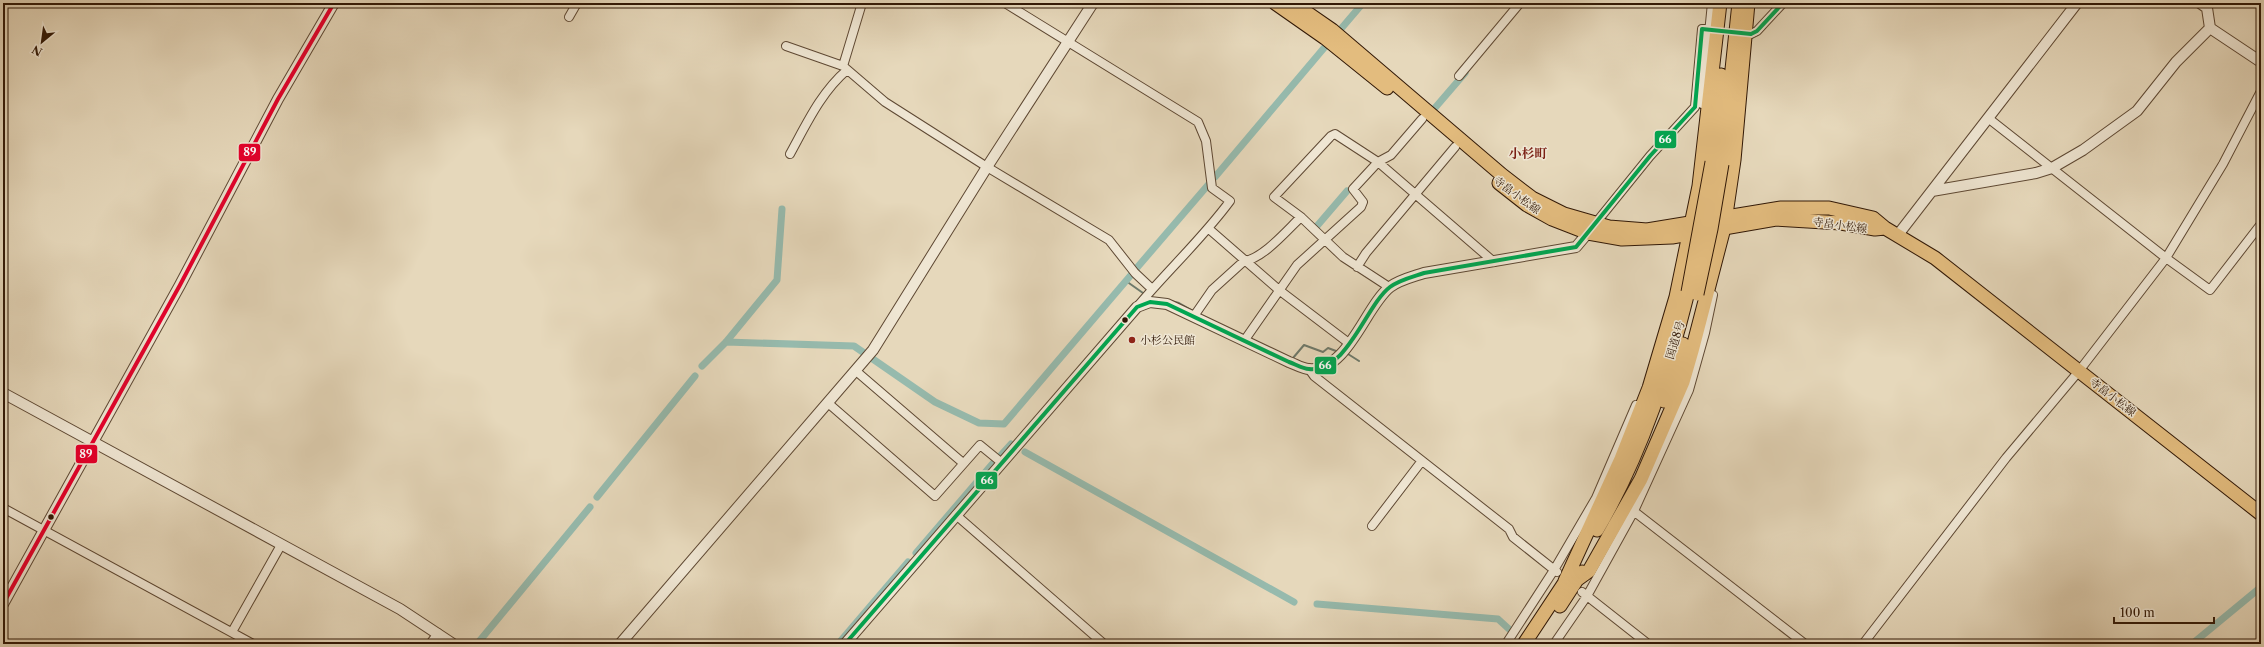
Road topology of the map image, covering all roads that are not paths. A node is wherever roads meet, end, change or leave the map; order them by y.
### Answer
1 (577, 3) edge
2 (862, 3) edge
3 (1005, 3) edge
4 (1093, 3) edge
5 (1275, 3) edge
6 (1293, 3) edge
7 (1520, 3) edge
8 (1712, 3) edge
9 (1720, 3) edge
10 (1728, 3) edge
11 (1739, 3) edge
12 (1748, 3) edge
13 (1754, 3) edge
14 (1783, 3) edge
15 (2077, 3) edge
16 (2206, 5) edge
17 (333, 6) edge
18 (569, 17) dead end
19 (2210, 28) junction
20 (1709, 30) junction
21 (1751, 34) junction
22 (1067, 42) junction
23 (786, 46) dead end
24 (2261, 62) edge
25 (845, 68) junction
26 (1458, 76) dead end
27 (2261, 91) edge
28 (1988, 118) junction
29 (1422, 119) junction
30 (1455, 147) junction
31 (790, 154) dead end
32 (1378, 162) junction
33 (1722, 162) junction
34 (987, 167) junction
35 (2052, 168) junction
36 (1699, 186) junction
37 (1932, 190) junction
38 (1417, 194) junction
39 (1301, 217) junction
40 (1725, 222) junction
41 (2261, 224) edge
42 (1592, 228) junction
43 (1209, 229) junction
44 (1690, 229) junction
45 (1897, 236) junction
46 (1324, 241) junction
47 (2166, 258) junction
48 (1244, 261) junction
49 (1494, 262) junction
50 (1715, 263) junction
51 (1357, 268) junction
52 (1389, 287) junction
53 (1152, 289) junction
54 (1278, 290) junction
55 (1687, 294) junction
56 (1137, 307) junction
57 (1194, 316) junction
58 (1244, 341) junction
59 (1350, 344) junction
60 (1309, 369) junction
61 (856, 371) junction
62 (2079, 371) junction
63 (3, 393) edge
64 (828, 403) junction
65 (94, 442) junction
66 (1421, 462) junction
67 (963, 463) junction
68 (1002, 463) junction
69 (3, 508) edge
70 (1632, 509) junction
71 (2261, 514) edge
72 (956, 515) junction
73 (1372, 526) dead end
74 (43, 530) junction
75 (281, 545) junction
76 (1564, 576) junction
77 (1585, 594) junction
78 (4, 602) edge
79 (232, 632) junction
80 (438, 633) junction
81 (253, 644) edge
82 (430, 644) edge
83 (453, 644) edge
84 (620, 644) edge
85 (845, 644) edge
86 (1104, 644) edge
87 (1506, 644) edge
88 (1524, 644) edge
89 (1535, 644) edge
90 (1554, 644) edge
91 (1648, 644) edge
92 (1805, 644) edge
93 (1864, 644) edge

1 - 18 street
2 - 25 street
3 - 22 street
4 - 22 street
5 - 29 main road, 寺畠小松線
6 - 42 main road, 寺畠小松線
7 - 26 street
8 - 20 street
9 - 36 main road
10 - 33 main road, 国道8号
11 - 33 main road, 国道8号
12 - 33 main road
13 - 21 street
14 - 21 street
15 - 28 street
16 - 19 street
17 - 65 street
19 - 24 street
19 - 35 street
20 - 36 street
20 - 42 street
21 - 33 street
22 - 34 street
22 - 43 street
23 - 25 street
25 - 31 street
25 - 34 street
27 - 47 street
28 - 35 street
28 - 37 street
29 - 30 main road, 寺畠小松線
29 - 32 street
30 - 38 street
30 - 42 main road, 寺畠小松線
32 - 38 street
32 - 39 street
32 - 46 street
33 - 40 main road
33 - 55 main road, 国道8号, bridge
34 - 53 street
34 - 61 street
35 - 37 street
35 - 47 street
36 - 44 main road
37 - 45 street
38 - 49 street
38 - 51 street
39 - 46 street
39 - 48 street
40 - 44 main road, 寺畠小松線
40 - 45 main road, 寺畠小松線
40 - 50 main road
41 - 47 street
42 - 44 main road, 寺畠小松線
42 - 49 street
43 - 48 street
43 - 53 street
44 - 55 main road
45 - 62 main road, 寺畠小松線
46 - 51 street
46 - 54 street
47 - 62 street
48 - 54 street
48 - 57 street
49 - 52 street
50 - 70 street
50 - 76 main road
51 - 52 street
52 - 59 street
53 - 56 street
54 - 58 street
54 - 59 street
55 - 76 main road, 国道8号
55 - 76 street
56 - 57 street
56 - 68 street
57 - 58 street
58 - 60 street
59 - 60 street
60 - 66 street
61 - 64 street
61 - 67 street
62 - 71 main road, 寺畠小松線
62 - 93 street
63 - 65 street
64 - 67 street
64 - 84 street
65 - 74 street
65 - 75 street
66 - 73 street
66 - 76 street
67 - 68 street
68 - 72 street
69 - 74 street
70 - 77 street
70 - 92 street
72 - 85 street
72 - 86 street
74 - 78 street
74 - 79 street
75 - 79 street
75 - 80 street
76 - 87 street
76 - 88 main road, 国道8号
76 - 89 main road, 国道8号
77 - 90 street
77 - 91 street
79 - 81 street
80 - 82 street
80 - 83 street

